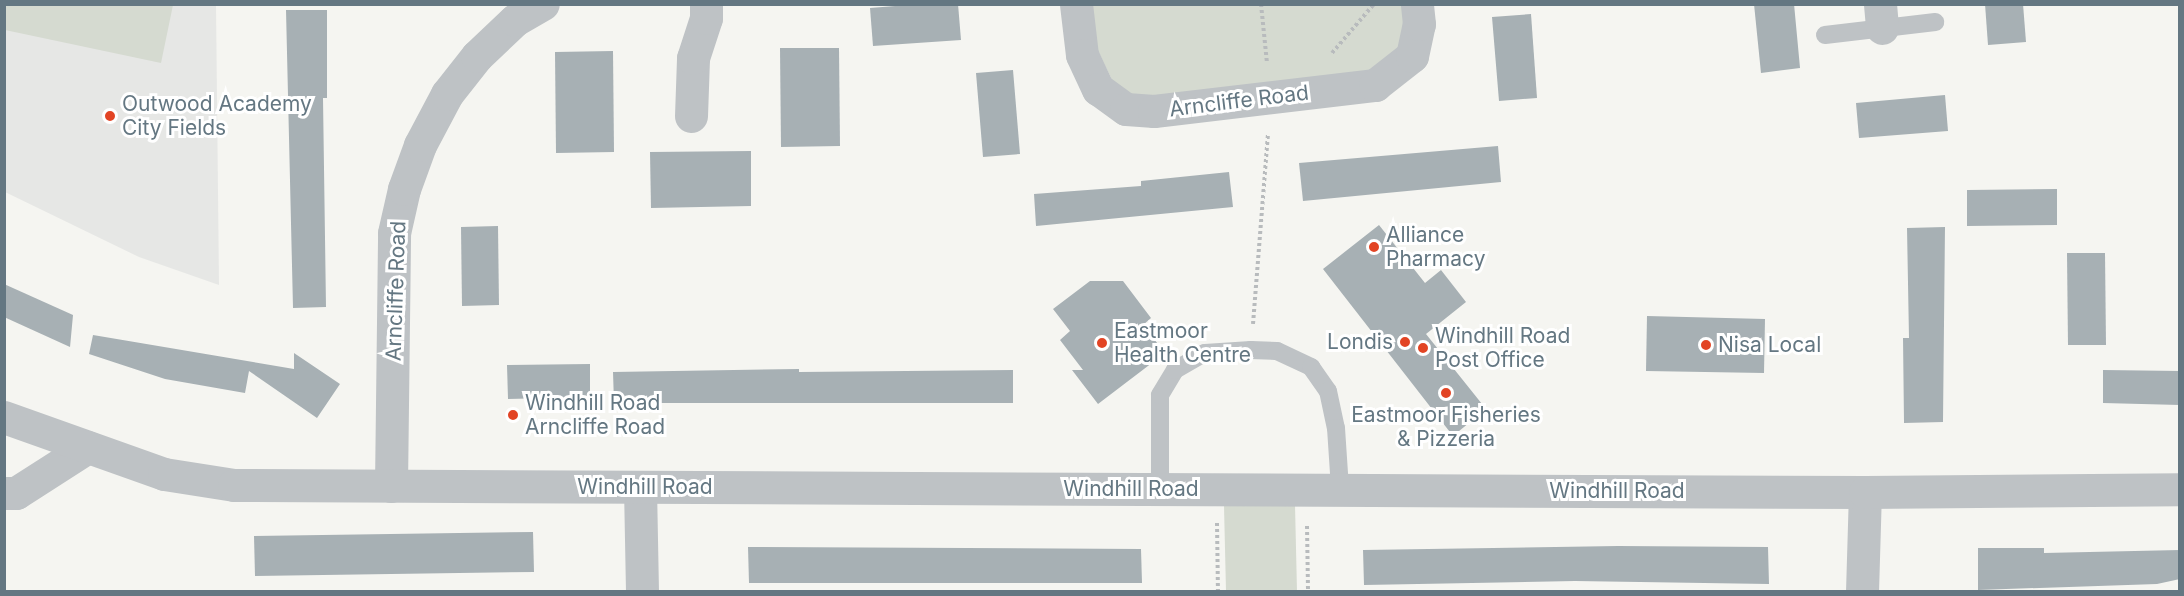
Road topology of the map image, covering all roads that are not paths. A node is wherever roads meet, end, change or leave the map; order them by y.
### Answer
1 (543, 4) edge
2 (706, 4) edge
3 (1076, 4) edge
4 (1417, 4) edge
5 (1881, 16) edge
6 (1935, 22) dead end
7 (1825, 35) dead end
8 (691, 116) dead end
9 (4, 417) edge
10 (88, 447) junction
11 (391, 486) junction
12 (640, 486) junction
13 (1160, 489) junction
14 (1340, 489) junction
15 (2180, 489) edge
16 (1864, 492) junction
17 (4, 493) edge
18 (642, 591) edge
19 (1862, 591) edge

1 - 11 street, Arncliffe Road
2 - 8 street
3 - 4 street, Arncliffe Road
5 - 6 lane
5 - 7 lane
9 - 10 street, Windhill Road
10 - 11 street, Windhill Road
10 - 17 street
11 - 12 street, Windhill Road
12 - 13 street, Windhill Road
12 - 18 street
13 - 14 street, Windhill Road
13 - 14 lane
14 - 16 street, Windhill Road
15 - 16 street, Windhill Road
16 - 19 street

